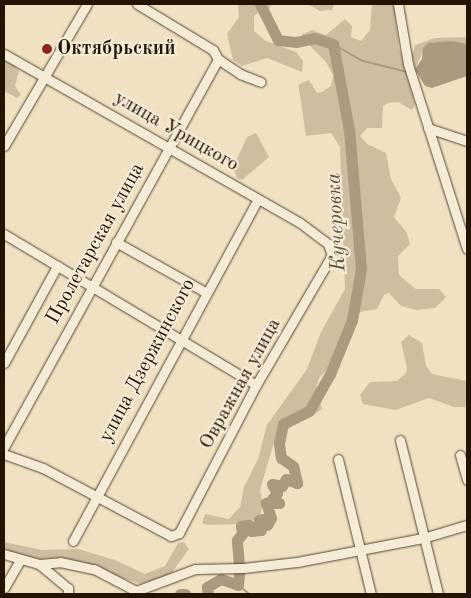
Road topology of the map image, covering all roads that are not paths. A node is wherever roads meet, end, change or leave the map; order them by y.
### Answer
1 (86, 4) edge
2 (137, 4) edge
3 (398, 4) edge
4 (148, 6) edge
5 (4, 54) edge
6 (218, 59) junction
7 (44, 78) junction
8 (261, 82) dead end
9 (428, 128) junction
10 (467, 142) edge
11 (4, 146) edge
12 (169, 148) junction
13 (257, 200) junction
14 (4, 234) edge
15 (116, 242) junction
16 (328, 244) joint
17 (467, 249) edge
18 (57, 266) junction
19 (92, 288) junction
20 (205, 292) junction
21 (180, 337) junction
22 (4, 363) edge
23 (256, 385) junction
24 (400, 440) dead end
25 (4, 447) edge
26 (4, 454) edge
27 (460, 455) dead end
28 (338, 459) dead end
29 (467, 480) edge
30 (94, 498) junction
31 (467, 524) edge
32 (423, 538) junction
33 (73, 541) dead end
34 (361, 551) junction
35 (4, 554) edge
36 (20, 560) junction
37 (39, 564) junction
38 (4, 588) edge
39 (137, 593) edge
40 (68, 594) edge
41 (371, 594) edge
42 (438, 594) edge

1 - 7 street
2 - 4 street
3 - 9 street
4 - 6 street
5 - 7 street, улица Урицкого
6 - 8 street
6 - 12 street, Пролетарская улица
7 - 11 street
7 - 12 street, улица Урицкого
9 - 10 street
9 - 17 street
12 - 13 street, улица Урицкого
12 - 15 street, Пролетарская улица
13 - 16 street, улица Урицкого
13 - 20 street, улица Дзержинского
14 - 18 street
15 - 19 street, Пролетарская улица
15 - 20 street
16 - 23 street, Овражная улица
18 - 19 street
18 - 22 street
19 - 21 street
19 - 25 street, Пролетарская улица
20 - 21 street, улица Дзержинского
21 - 23 street
21 - 30 street, улица Дзержинского
23 - 30 street, Овражная улица
24 - 32 street
26 - 30 street
27 - 29 street
28 - 34 street
30 - 33 street, улица Дзержинского
31 - 32 street
32 - 34 street
32 - 42 street
34 - 39 street
34 - 41 street
35 - 36 street
36 - 37 street
36 - 38 street
37 - 39 street
37 - 40 street

